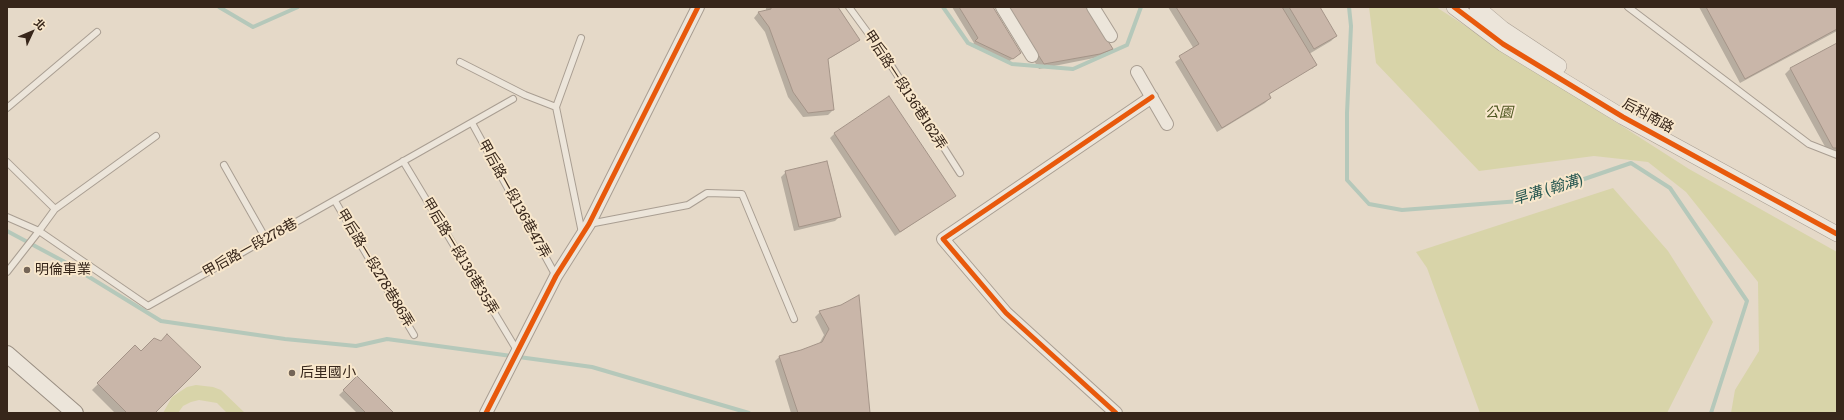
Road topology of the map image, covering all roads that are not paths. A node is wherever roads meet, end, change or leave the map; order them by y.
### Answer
1 (698, 7) edge
2 (849, 7) edge
3 (1002, 7) edge
4 (1093, 7) edge
5 (1454, 7) edge
6 (1477, 7) edge
7 (1628, 7) edge
8 (97, 32) dead end
9 (1111, 36) dead end
10 (581, 38) dead end
11 (1032, 56) dead end
12 (460, 62) dead end
13 (1137, 72) dead end
14 (1152, 97) junction
15 (513, 99) dead end
16 (556, 107) junction
17 (7, 108) edge
18 (472, 123) junction
19 (1167, 124) dead end
20 (156, 136) dead end
21 (1837, 155) edge
22 (403, 161) junction
23 (7, 162) edge
24 (224, 165) dead end
25 (960, 173) dead end
26 (335, 201) junction
27 (55, 209) junction
28 (7, 217) edge
29 (1837, 222) edge
30 (586, 229) junction
31 (39, 231) junction
32 (1837, 234) edge
33 (266, 239) junction
34 (7, 272) edge
35 (556, 276) junction
36 (794, 319) dead end
37 (414, 335) dead end
38 (7, 354) edge
39 (516, 356) junction
40 (68, 411) edge
41 (486, 413) edge
42 (1116, 413) edge

1 - 30 street
2 - 25 lane, 甲后路一段136巷162弄
3 - 11 street
4 - 9 street
5 - 32 street, 后科南路
6 - 29 street, 后科南路
7 - 21 lane
8 - 17 lane
10 - 16 lane
12 - 16 lane
13 - 14 street
14 - 19 street
14 - 42 street
15 - 18 lane, 甲后路一段278巷
16 - 30 lane
18 - 22 lane, 甲后路一段278巷
18 - 35 lane, 甲后路一段136巷47弄
20 - 27 lane
22 - 26 lane, 甲后路一段278巷
22 - 39 lane, 甲后路一段136巷35弄
23 - 27 lane
24 - 33 lane
26 - 33 lane, 甲后路一段278巷
26 - 37 lane, 甲后路一段278巷86弄
27 - 31 lane
28 - 31 lane
30 - 35 street
30 - 36 lane
31 - 33 lane, 甲后路一段278巷
31 - 34 lane
35 - 39 street
38 - 40 main road
39 - 41 street

